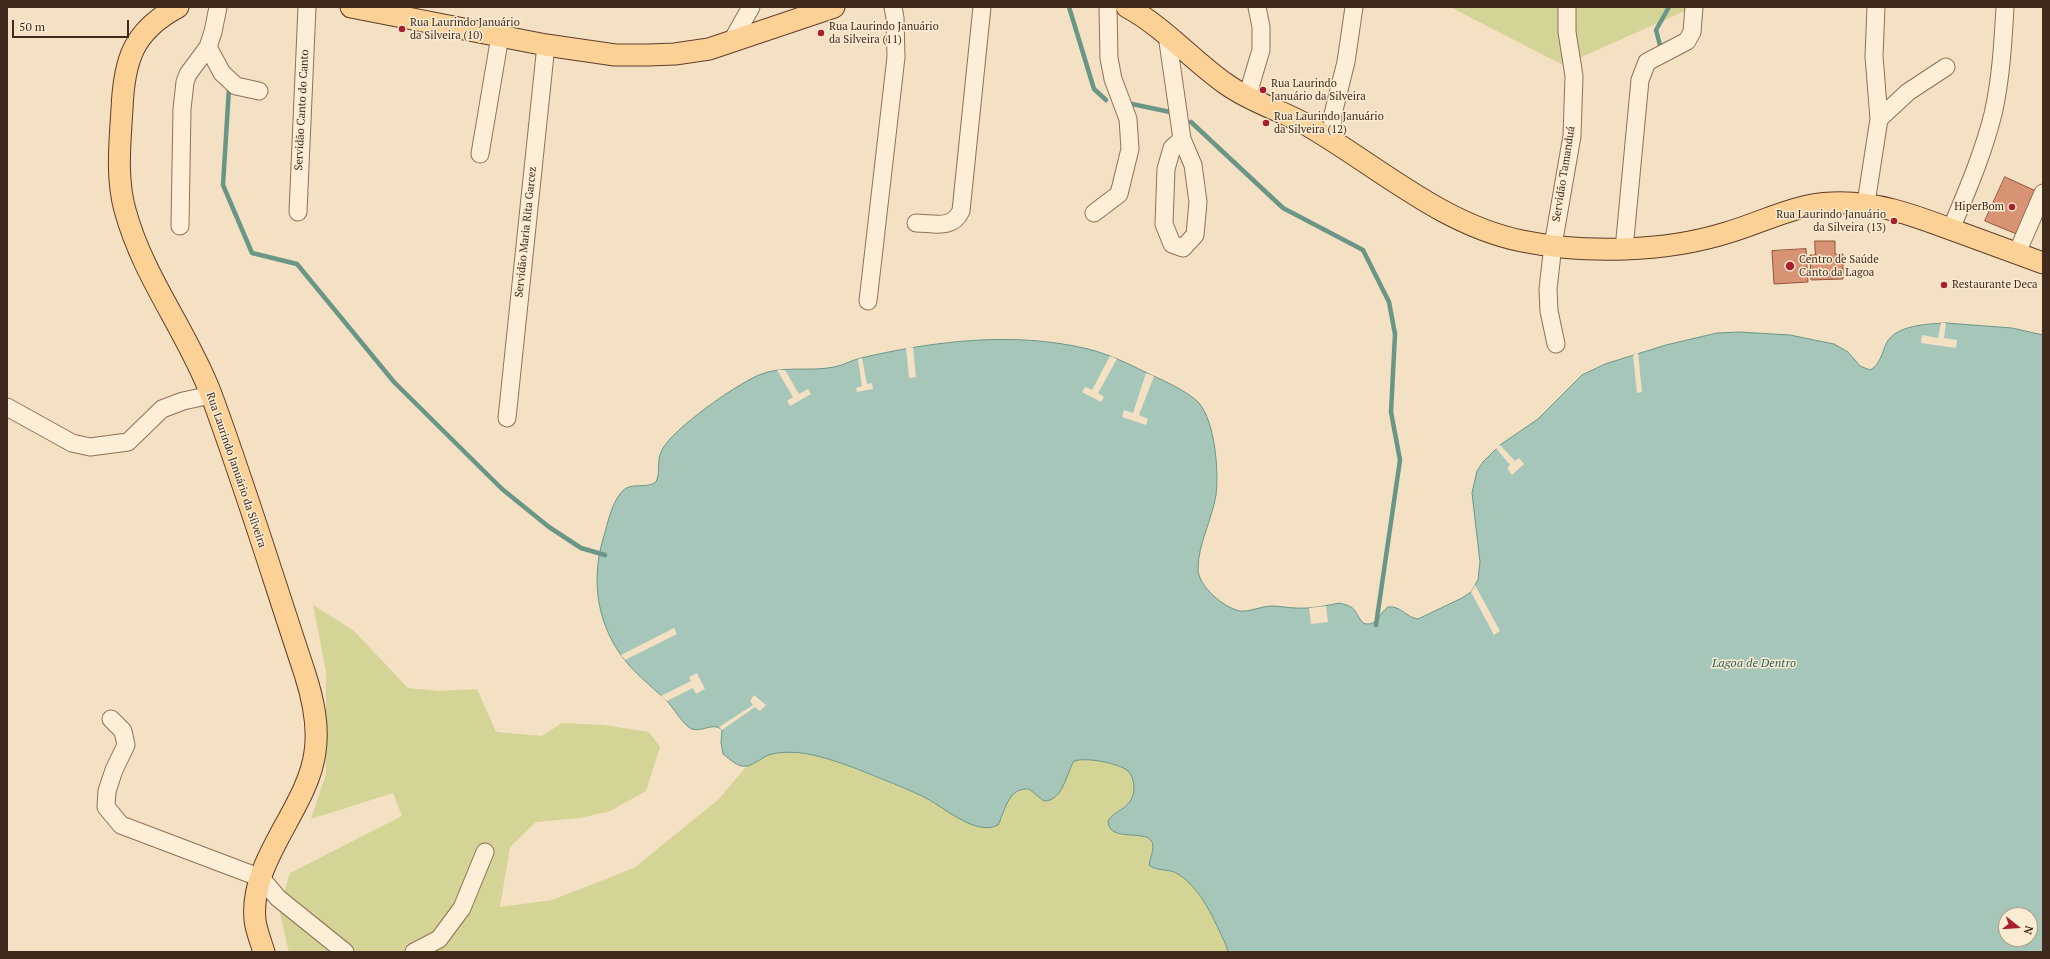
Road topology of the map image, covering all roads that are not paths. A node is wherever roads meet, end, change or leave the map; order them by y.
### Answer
1 (218, 7) edge
2 (307, 7) edge
3 (351, 7) edge
4 (751, 7) edge
5 (834, 7) edge
6 (893, 7) edge
7 (982, 7) edge
8 (1108, 7) edge
9 (1127, 7) edge
10 (1257, 7) edge
11 (1354, 7) edge
12 (1566, 7) edge
13 (1694, 7) edge
14 (1876, 7) edge
15 (2005, 7) edge
16 (173, 8) edge
17 (1167, 35) junction
18 (500, 36) junction
19 (733, 39) junction
20 (546, 45) junction
21 (208, 46) junction
22 (1946, 67) dead end
23 (259, 91) dead end
24 (1247, 97) junction
25 (1879, 119) junction
26 (1182, 139) junction
27 (1332, 140) junction
28 (480, 154) dead end
29 (2043, 193) edge
30 (1866, 203) junction
31 (298, 212) dead end
32 (1094, 213) dead end
33 (916, 223) dead end
34 (180, 226) dead end
35 (1951, 229) junction
36 (1553, 245) junction
37 (1624, 249) junction
38 (2017, 253) junction
39 (2043, 263) edge
40 (868, 301) dead end
41 (1556, 344) dead end
42 (211, 395) junction
43 (7, 407) edge
44 (507, 418) dead end
45 (111, 719) dead end
46 (485, 852) dead end
47 (261, 878) junction
48 (264, 952) edge
49 (345, 952) edge
50 (414, 952) edge

1 - 21 street
2 - 31 street, Servidão Canto do Canto
3 - 18 main road
4 - 19 street
5 - 19 main road
6 - 40 street
7 - 33 street
8 - 32 street
9 - 17 main road
10 - 24 street
11 - 27 street
12 - 36 street, Servidão Tamanduá
13 - 37 street
14 - 25 street
15 - 35 street
16 - 42 main road, Rua Laurindo Januário da Silveira
17 - 24 main road
17 - 26 street
18 - 20 main road
18 - 28 street
19 - 20 main road
20 - 44 street, Servidão Maria Rita Garcez
21 - 23 street
21 - 34 street
22 - 25 street
24 - 27 main road
25 - 30 street
26 - 26 street
27 - 36 main road
29 - 38 street
30 - 35 main road
30 - 37 main road
35 - 38 main road
36 - 37 main road
36 - 41 street, Servidão Tamanduá
38 - 39 main road
42 - 43 street
42 - 47 main road, Rua Laurindo Januário da Silveira
45 - 47 street
46 - 50 street
47 - 48 main road, Rua Laurindo Januário da Silveira
47 - 49 street

